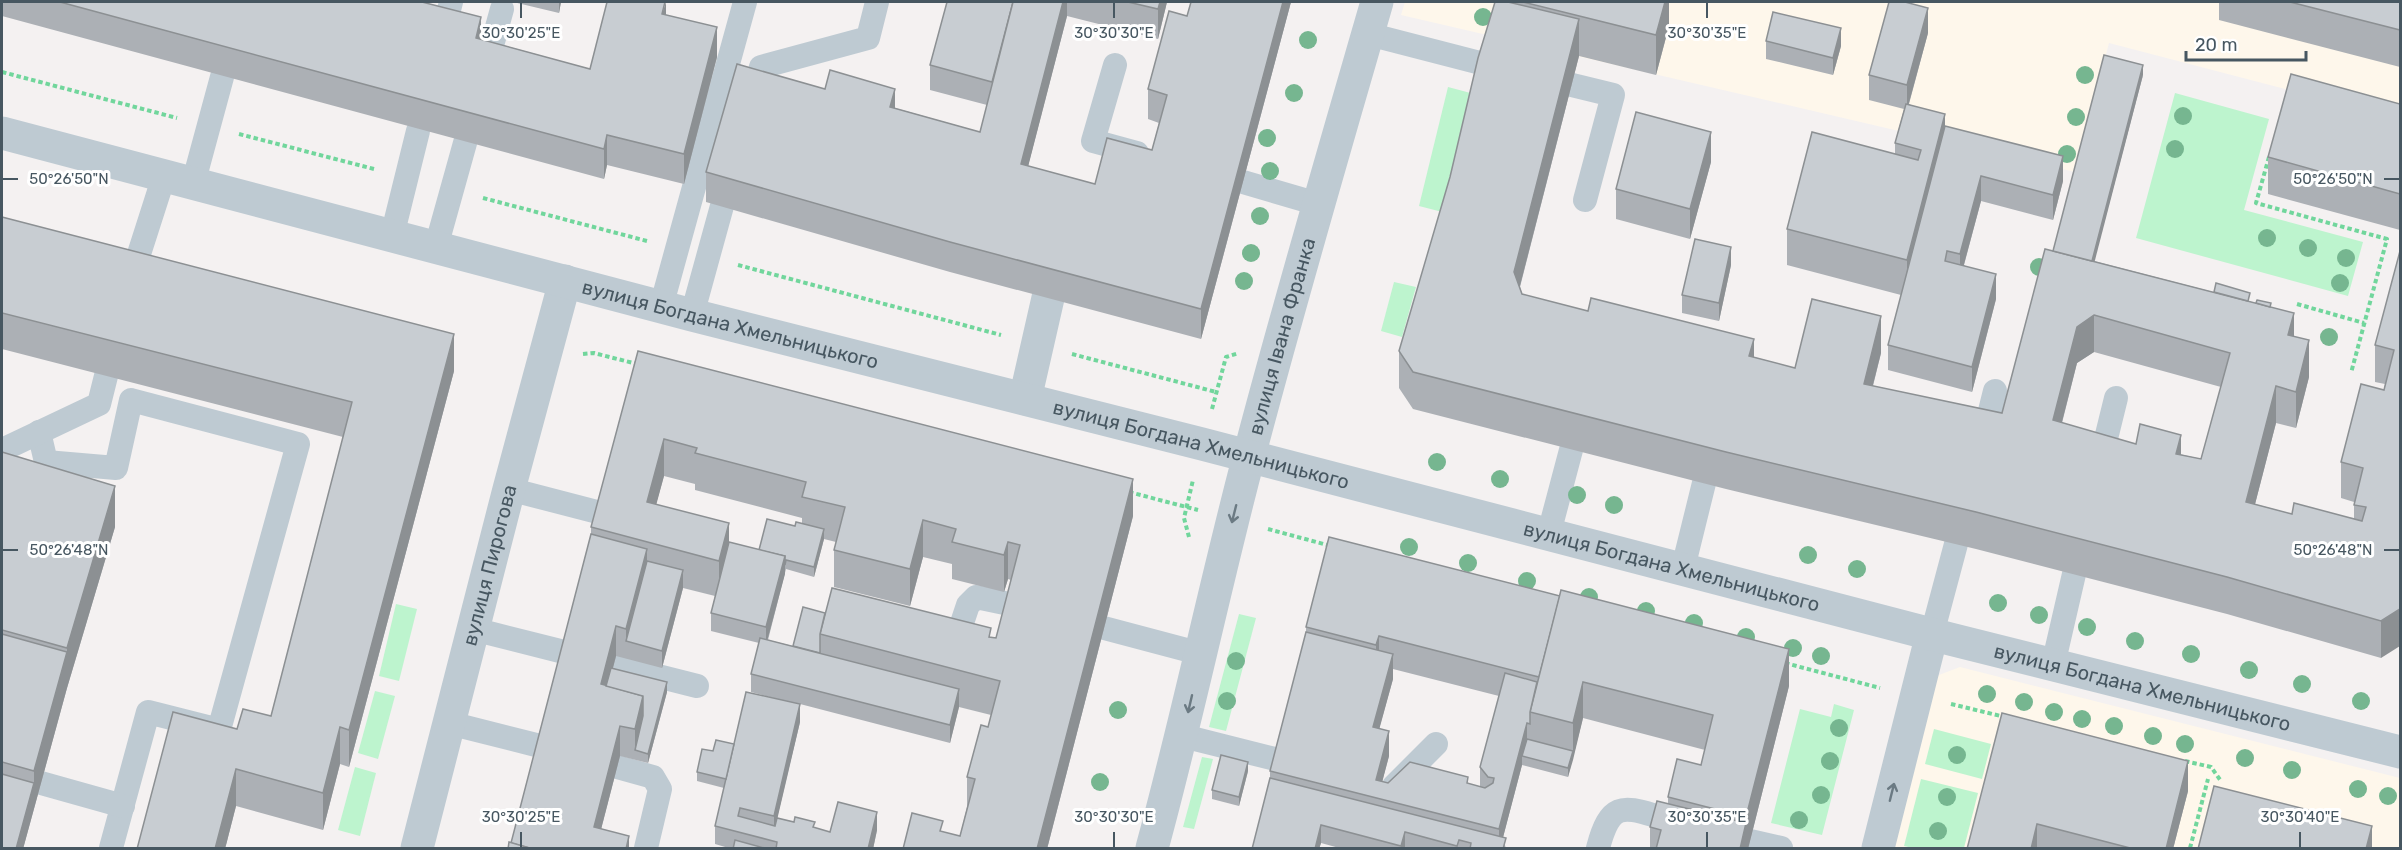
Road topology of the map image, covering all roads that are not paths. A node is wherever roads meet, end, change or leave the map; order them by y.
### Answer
1 (451, 2) edge
2 (745, 2) edge
3 (877, 2) edge
4 (1377, 2) edge
5 (502, 9) dead end
6 (1368, 34) junction
7 (442, 37) edge
8 (1115, 65) dead end
9 (1488, 65) edge
10 (485, 71) edge
11 (222, 77) edge
12 (1572, 85) edge
13 (752, 99) edge
14 (418, 131) edge
15 (2, 133) edge
16 (465, 143) edge
17 (1158, 158) edge
18 (179, 180) junction
19 (1243, 182) edge
20 (1586, 200) dead end
21 (1318, 204) junction
22 (722, 206) edge
23 (392, 236) junction
24 (436, 247) junction
25 (565, 281) junction
26 (128, 287) edge
27 (1048, 298) edge
28 (676, 311) junction
29 (106, 376) edge
30 (1995, 391) dead end
31 (2116, 398) dead end
32 (1025, 399) junction
33 (39, 432) junction
34 (1982, 445) edge
35 (2, 450) edge
36 (1571, 450) edge
37 (1249, 457) junction
38 (2099, 470) edge
39 (1704, 483) edge
40 (509, 489) junction
41 (605, 514) edge
42 (1549, 533) junction
43 (1956, 544) edge
44 (1683, 568) junction
45 (2074, 574) edge
46 (1014, 605) edge
47 (916, 627) edge
48 (1104, 628) edge
49 (473, 629) junction
50 (1932, 634) junction
51 (568, 653) edge
52 (1202, 654) junction
53 (614, 665) edge
54 (2053, 665) junction
55 (697, 686) dead end
56 (449, 723) junction
57 (1183, 736) junction
58 (1437, 744) dead end
59 (544, 747) edge
60 (2400, 752) edge
61 (1280, 760) edge
62 (617, 766) edge
63 (41, 783) edge
64 (1381, 786) edge
65 (123, 806) junction
66 (1671, 820) edge
67 (1750, 841) edge
68 (111, 849) edge
69 (417, 849) edge
70 (646, 849) edge
71 (1152, 849) edge
72 (1598, 849) edge
73 (1781, 849) edge
74 (1878, 849) edge

1 - 7 lane
2 - 28 lane
3 - 13 lane
4 - 6 street, вулиця Івана Франка
5 - 10 lane
6 - 9 lane
6 - 21 street, вулиця Івана Франка
8 - 17 lane
11 - 18 lane
12 - 20 lane
14 - 23 lane
15 - 18 street, вулиця Богдана Хмельницького
16 - 24 lane
18 - 23 street, вулиця Богдана Хмельницького
18 - 26 lane
19 - 21 lane
21 - 37 street, вулиця Івана Франка
22 - 28 lane
23 - 24 street, вулиця Богдана Хмельницького
24 - 25 street, вулиця Богдана Хмельницького
25 - 28 street, вулиця Богдана Хмельницького
25 - 40 street, вулиця Пирогова
27 - 32 street
28 - 32 street, вулиця Богдана Хмельницького
29 - 33 lane
30 - 34 lane
31 - 38 lane
32 - 37 street, вулиця Богдана Хмельницького
33 - 35 lane
33 - 65 lane
36 - 42 lane
37 - 42 street, вулиця Богдана Хмельницького
37 -> 52 street, вулиця Івана Франка
39 - 44 lane
40 - 41 lane
40 - 49 street, вулиця Пирогова
42 - 44 street, вулиця Богдана Хмельницького
43 - 50 lane
44 - 50 street, вулиця Богдана Хмельницького
45 - 54 lane
46 - 47 lane
48 - 52 lane
49 - 51 lane
49 - 56 street, вулиця Пирогова
50 - 54 street, вулиця Богдана Хмельницького
74 -> 50 street
52 -> 57 street, вулиця Івана Франка
53 - 55 lane
54 - 60 street, вулиця Богдана Хмельницького
56 - 59 lane
56 - 69 street, вулиця Пирогова
57 - 61 lane
57 - 71 street, вулиця Івана Франка
58 - 64 lane
62 - 70 lane
63 - 65 lane
65 - 68 lane
66 - 72 lane
67 - 73 lane

